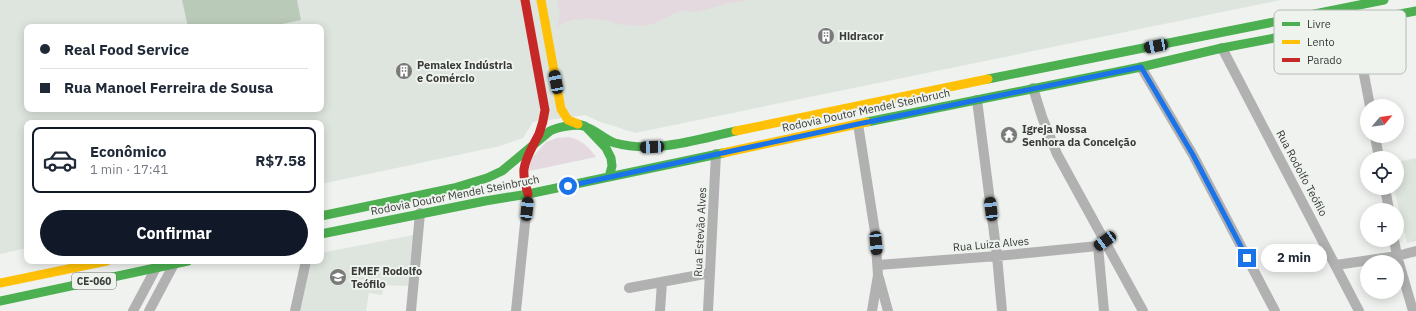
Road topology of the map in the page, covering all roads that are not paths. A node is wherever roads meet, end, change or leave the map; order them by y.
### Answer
1 (524, 0) edge
2 (541, 0) edge
3 (1384, 0) edge
4 (1334, 10) edge
5 (1416, 11) edge
6 (1406, 13) edge
7 (1274, 22) edge
8 (1274, 38) edge
9 (1222, 48) junction
10 (1141, 67) junction
11 (1364, 74) edge
12 (1033, 88) junction
13 (1369, 99) edge
14 (977, 100) junction
15 (858, 124) junction
16 (585, 126) junction
17 (536, 142) junction
18 (716, 154) junction
19 (609, 177) junction
20 (528, 194) junction
21 (420, 213) junction
22 (324, 215) edge
23 (324, 233) edge
24 (1101, 244) junction
25 (1416, 252) edge
26 (1402, 255) edge
27 (996, 256) junction
28 (1360, 261) edge
29 (92, 264) edge
30 (174, 264) joint
31 (305, 264) edge
32 (1336, 265) junction
33 (156, 268) junction
34 (878, 270) junction
35 (710, 273) junction
36 (1404, 280) edge
37 (662, 282) junction
38 (0, 283) edge
39 (629, 288) dead end
40 (0, 302) edge
41 (133, 311) edge
42 (149, 311) edge
43 (295, 311) edge
44 (411, 311) edge
45 (516, 311) edge
46 (660, 311) edge
47 (708, 311) edge
48 (872, 311) edge
49 (888, 311) edge
50 (1002, 311) edge
51 (1104, 311) edge
52 (1143, 311) edge
53 (1275, 311) edge
54 (1359, 311) edge
55 (1413, 311) edge

1 - 17 main road
2 - 16 main road
3 - 4 main road, Rodovia Doutor Mendel Steinbruch
5 - 6 main road, Rodovia Doutor Mendel Steinbruch
7 - 16 main road, Rodovia Doutor Mendel Steinbruch
8 - 9 main road, Rodovia Doutor Mendel Steinbruch
9 - 10 main road, Rodovia Doutor Mendel Steinbruch
9 - 32 street, Rua Rodolfo Teófilo
10 - 12 main road, Rodovia Doutor Mendel Steinbruch
10 - 53 street
11 - 13 street
12 - 14 main road, Rodovia Doutor Mendel Steinbruch
12 - 24 street
14 - 15 main road, Rodovia Doutor Mendel Steinbruch
14 - 27 street
15 - 18 main road, Rodovia Doutor Mendel Steinbruch
15 - 34 street
16 - 17 main road, Rodovia Doutor Mendel Steinbruch
16 - 19 main road
17 - 20 main road
17 - 22 main road, Rodovia Doutor Mendel Steinbruch
18 - 19 main road, Rodovia Doutor Mendel Steinbruch
18 - 35 street, Rua Estevão Alves
19 - 20 main road, Rodovia Doutor Mendel Steinbruch
20 - 21 main road, Rodovia Doutor Mendel Steinbruch
20 - 45 street
21 - 23 main road, Rodovia Doutor Mendel Steinbruch
21 - 44 street
24 - 27 street, Rua Luiza Alves
24 - 51 street
24 - 52 street
25 - 26 street
27 - 34 street, Rua Luiza Alves
27 - 50 street
28 - 32 street
29 - 38 main road, CE-060
30 - 33 main road, CE-060
30 - 42 street
31 - 43 street
32 - 54 street, Rua Rodolfo Teófilo
33 - 40 main road, CE-060
33 - 41 street
34 - 48 street
34 - 49 street
35 - 37 street
35 - 47 street, Rua Estevão Alves
36 - 55 street
37 - 39 street
37 - 46 street

